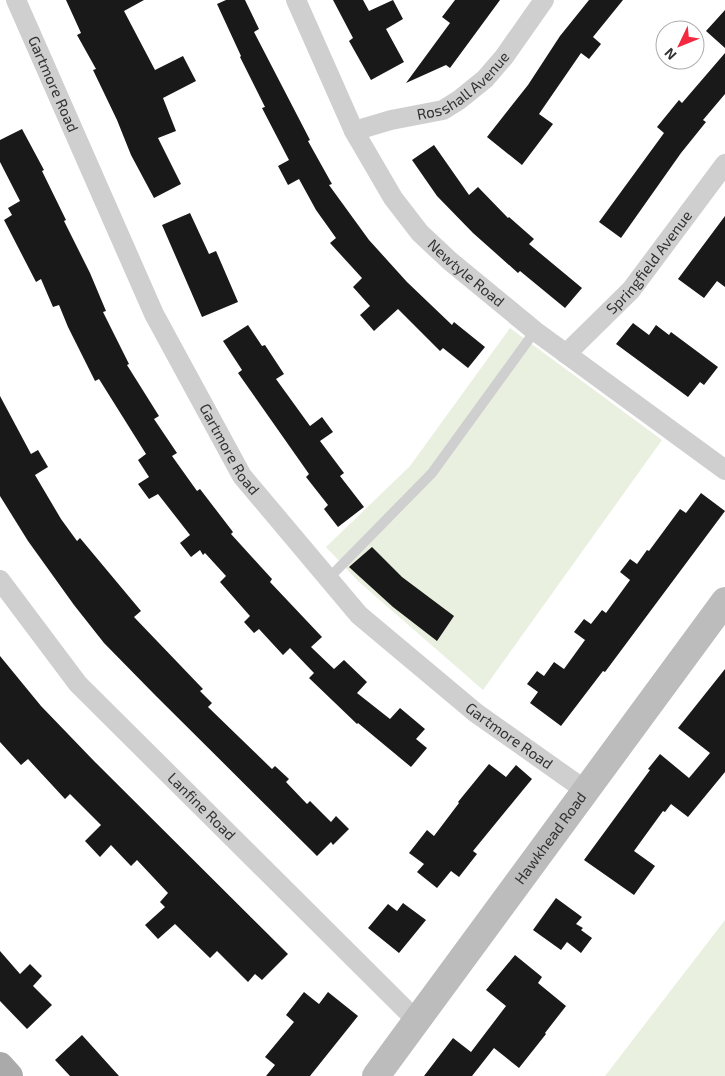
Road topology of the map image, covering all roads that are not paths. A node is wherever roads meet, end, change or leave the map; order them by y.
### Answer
1 (16, 0) edge
2 (296, 0) edge
3 (544, 0) edge
4 (354, 131) junction
5 (725, 164) edge
6 (535, 331) junction
7 (566, 354) junction
8 (725, 470) edge
9 (328, 579) junction
10 (0, 580) edge
11 (725, 601) edge
12 (585, 790) junction
13 (417, 1020) junction
14 (0, 1066) edge
15 (9, 1076) edge
16 (376, 1076) edge

1 - 9 street, Gartmore Road
2 - 4 street, Newtyle Road
3 - 4 street, Rosshall Avenue
4 - 6 street, Newtyle Road
5 - 7 street, Springfield Avenue
6 - 7 street, Newtyle Road
6 - 9 lane
7 - 8 street, Newtyle Road
9 - 12 street, Gartmore Road
10 - 13 street, Lanfine Road
11 - 12 street, Hawkhead Road
12 - 13 street, Hawkhead Road
13 - 16 street, Hawkhead Road
14 - 15 main road

